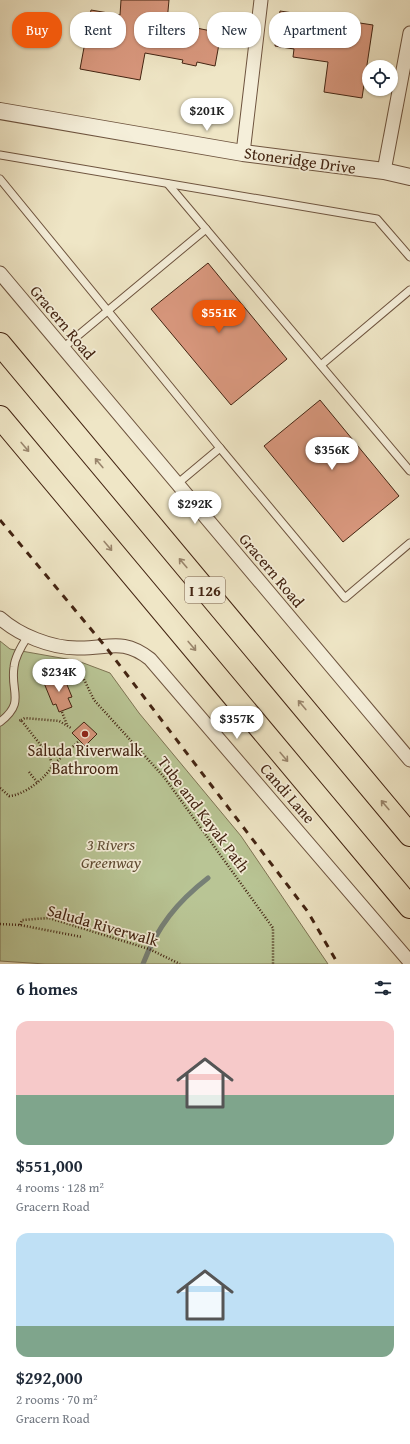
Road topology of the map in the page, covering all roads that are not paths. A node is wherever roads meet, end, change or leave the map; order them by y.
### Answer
1 (261, 0) edge
2 (410, 33) edge
3 (0, 111) edge
4 (243, 153) junction
5 (0, 155) edge
6 (384, 171) junction
7 (410, 177) edge
8 (0, 179) edge
9 (168, 184) junction
10 (206, 229) junction
11 (410, 257) edge
12 (0, 273) edge
13 (410, 290) edge
14 (107, 310) junction
15 (0, 344) edge
16 (63, 348) junction
17 (321, 365) junction
18 (0, 417) edge
19 (220, 448) junction
20 (410, 471) edge
21 (177, 484) junction
22 (410, 542) edge
23 (0, 618) edge
24 (28, 636) junction
25 (0, 722) edge
26 (410, 760) edge
27 (410, 835) edge
28 (410, 907) edge
29 (410, 962) edge

1 - 4 street
2 - 6 street
3 - 4 street, Stoneridge Drive
4 - 6 street, Stoneridge Drive
5 - 9 lane
6 - 7 street, Stoneridge Drive
8 - 14 lane
9 - 10 lane
9 - 11 lane
10 - 14 lane
10 - 17 lane
12 - 16 street, Gracern Road
13 - 17 lane
14 - 16 lane
14 - 19 lane
27 -> 15 highway, I 126
16 - 21 street, Gracern Road
17 - 20 lane
18 -> 28 highway, I 126
19 - 21 lane
19 - 22 lane
21 - 26 street, Gracern Road
23 - 24 street, Candi Lane
24 - 25 lane
24 - 29 street, Candi Lane

